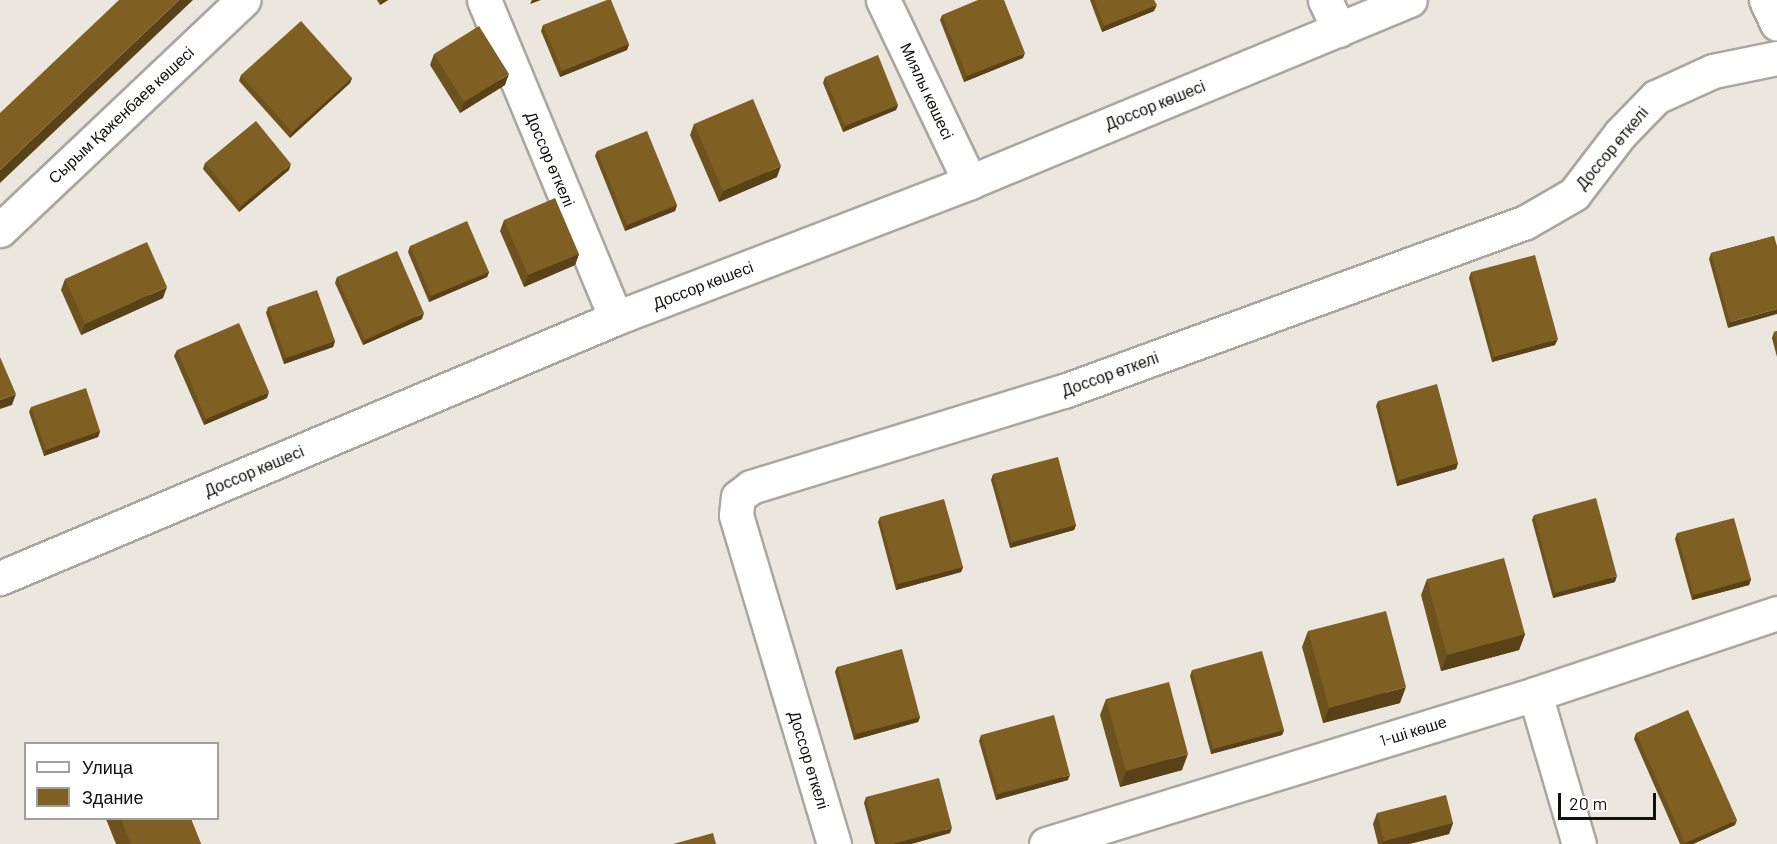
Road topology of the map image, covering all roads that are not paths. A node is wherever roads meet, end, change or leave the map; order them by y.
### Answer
1 (243, 0) edge
2 (484, 0) edge
3 (884, 0) edge
4 (1325, 0) edge
5 (1410, 0) edge
6 (1766, 0) edge
7 (1777, 24) edge
8 (1340, 30) junction
9 (1777, 58) edge
10 (970, 182) junction
11 (0, 230) edge
12 (616, 318) junction
13 (0, 578) edge
14 (1777, 613) edge
15 (1535, 694) junction
16 (834, 844) edge
17 (1046, 844) edge
18 (1579, 844) edge

1 - 11 street, Сырым Қаженбаев көшесі
2 - 12 street, Доссор өткелі
3 - 10 street, Миялы көшесі
4 - 8 street
5 - 8 street, Доссор көшесі
6 - 7 street
8 - 10 street, Доссор көшесі
9 - 16 street, Доссор өткелі
10 - 12 street, Доссор көшесі
12 - 13 street, Доссор көшесі
14 - 15 street, 1-ші көше
15 - 17 street, 1-ші көше
15 - 18 street

